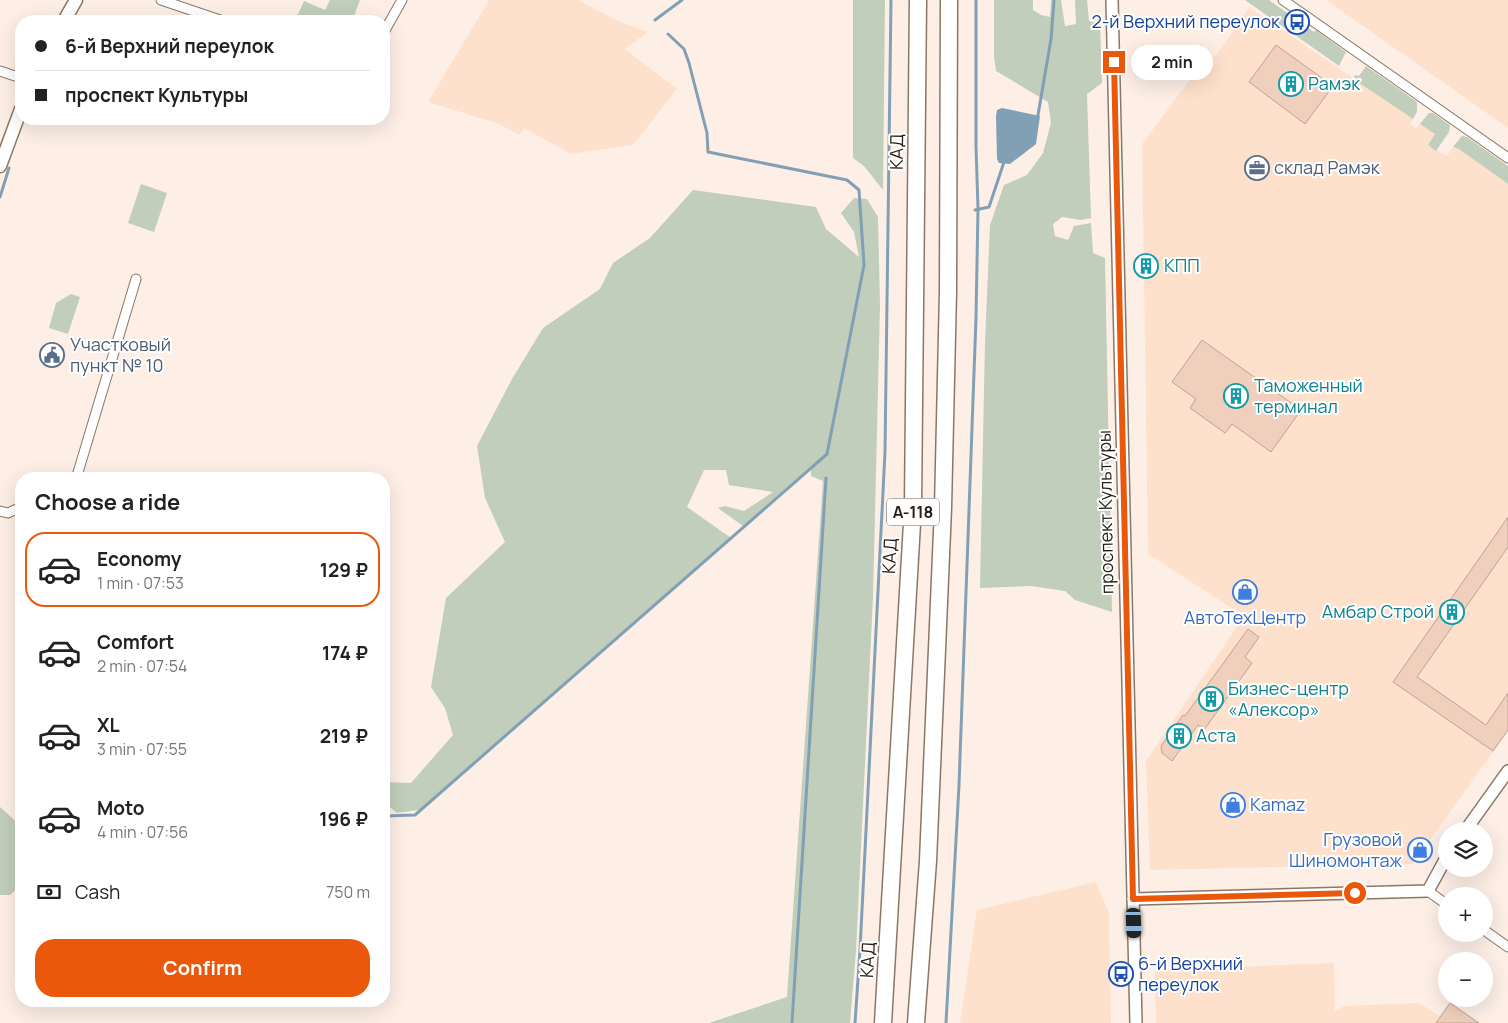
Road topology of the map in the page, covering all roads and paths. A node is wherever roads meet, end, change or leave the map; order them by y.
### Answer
1 (76, 0) edge
2 (161, 0) edge
3 (402, 0) edge
4 (918, 0) edge
5 (949, 0) edge
6 (1112, 0) edge
7 (1283, 0) edge
8 (67, 15) edge
9 (206, 15) edge
10 (390, 21) edge
11 (0, 72) edge
12 (15, 76) edge
13 (15, 125) edge
14 (1508, 158) edge
15 (0, 166) edge
16 (136, 279) dead end
17 (78, 472) edge
18 (15, 510) edge
19 (0, 511) edge
20 (1508, 771) edge
21 (1471, 822) edge
22 (1438, 873) edge
23 (1428, 891) junction
24 (1438, 898) edge
25 (1133, 899) junction
26 (1493, 936) edge
27 (1508, 947) edge
28 (884, 1023) edge
29 (916, 1023) edge
30 (1136, 1023) edge

1 - 8 main road
2 - 9 street
3 - 10 street
4 - 28 highway, КАД / А-118
5 - 29 highway, А-118
6 - 25 street, проспект Культуры
7 - 14 street
11 - 12 street
13 - 15 main road
16 - 17 street
18 - 19 street
20 - 21 street
22 - 23 street
23 - 24 street
23 - 25 street
25 - 30 street, проспект Культуры
26 - 27 street

